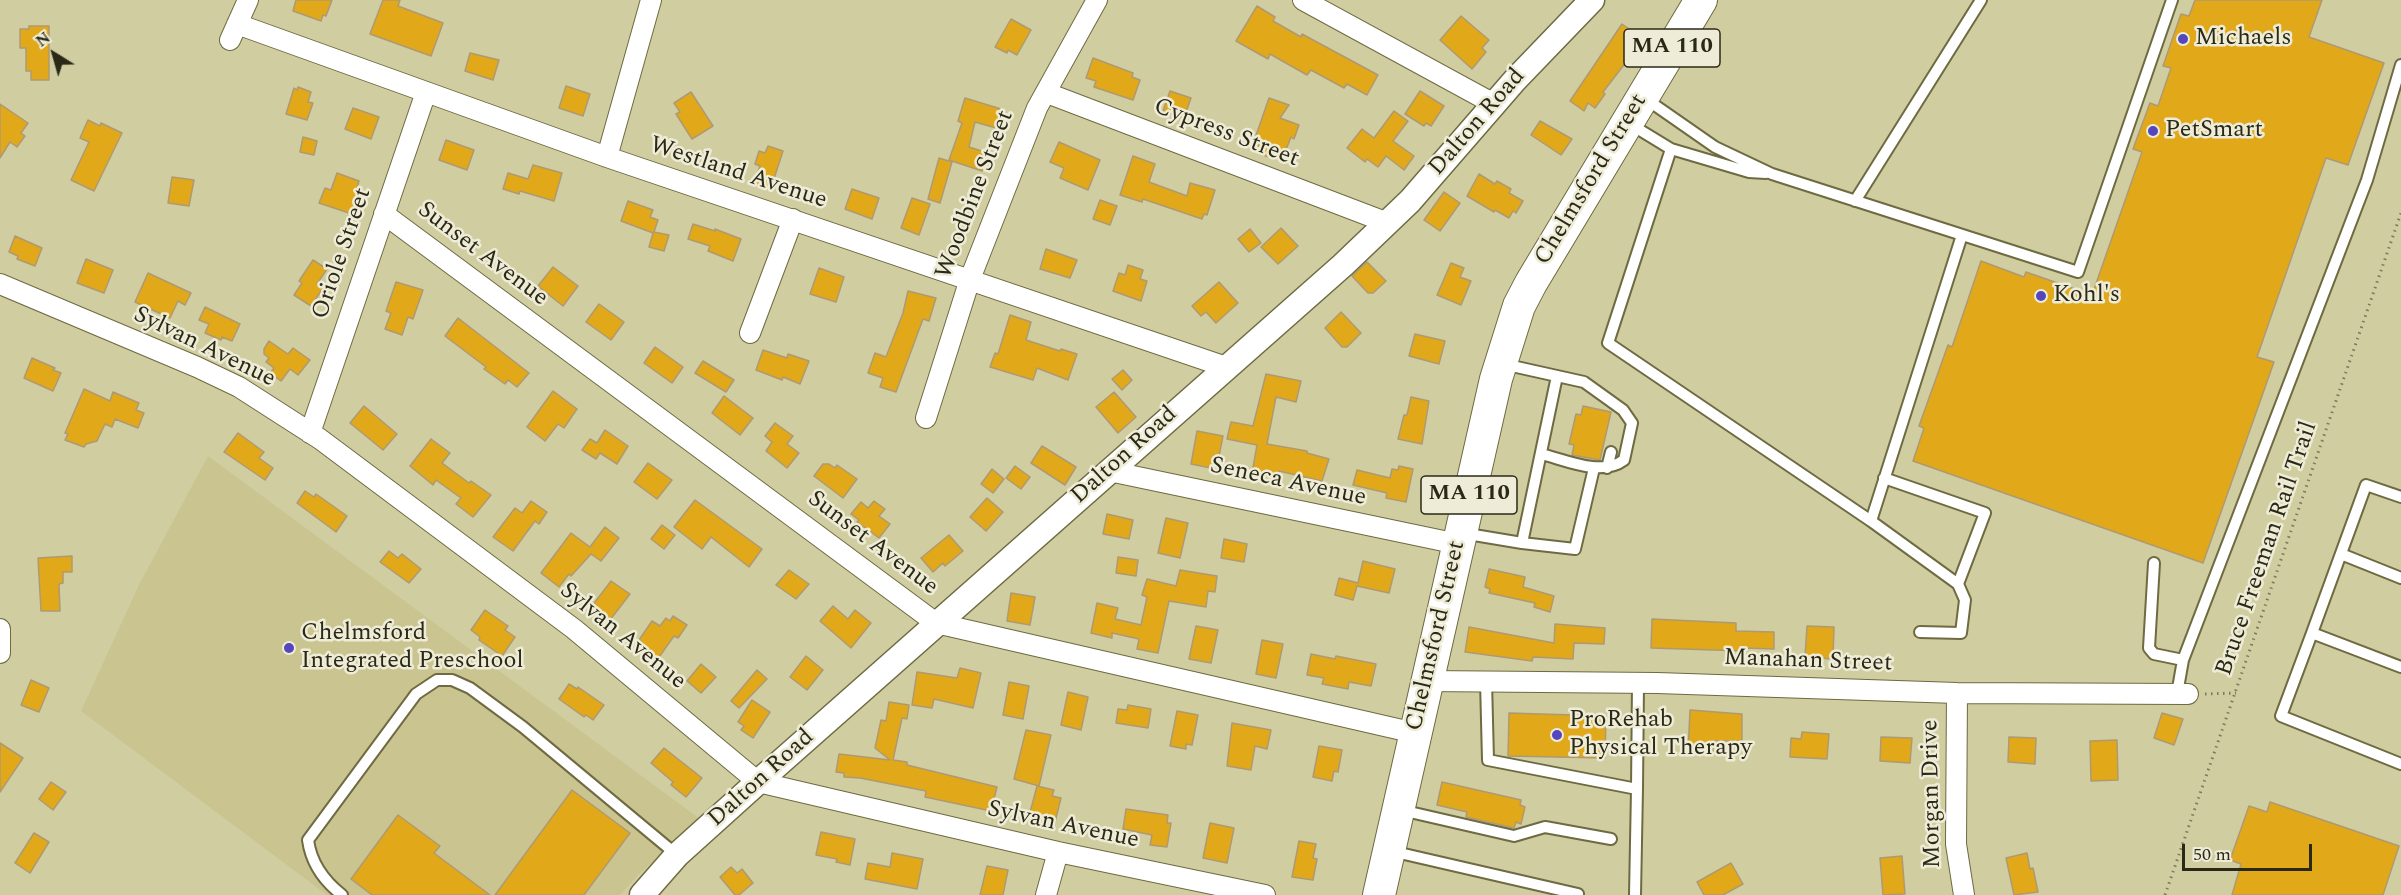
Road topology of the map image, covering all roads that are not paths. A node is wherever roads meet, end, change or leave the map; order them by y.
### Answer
1 (248, 0) edge
2 (651, 0) edge
3 (1097, 0) edge
4 (1304, 0) edge
5 (1592, 0) edge
6 (1701, 0) edge
7 (1981, 0) edge
8 (2172, 0) edge
9 (2401, 65) edge
10 (426, 92) junction
11 (1047, 93) junction
12 (1494, 104) junction
13 (1634, 109) junction
14 (1671, 150) junction
15 (607, 157) junction
16 (1772, 174) junction
17 (1855, 201) junction
18 (384, 214) junction
19 (793, 219) junction
20 (1388, 223) junction
21 (1962, 235) junction
22 (970, 279) junction
23 (0, 284) edge
24 (750, 333) dead end
25 (1501, 363) junction
26 (1226, 367) junction
27 (1557, 376) junction
28 (926, 418) dead end
29 (310, 433) junction
30 (1611, 452) dead end
31 (1541, 454) junction
32 (1594, 468) junction
33 (1607, 468) junction
34 (1109, 471) junction
35 (1884, 478) junction
36 (2401, 497) edge
37 (1870, 521) junction
38 (1459, 538) junction
39 (1522, 543) junction
40 (2341, 554) junction
41 (2154, 563) dead end
42 (2401, 578) edge
43 (1958, 584) junction
44 (936, 623) junction
45 (0, 628) edge
46 (1920, 632) dead end
47 (2312, 633) junction
48 (0, 653) edge
49 (2183, 660) junction
50 (2401, 667) edge
51 (1426, 681) junction
52 (1486, 681) junction
53 (1638, 683) junction
54 (1957, 693) junction
55 (2182, 694) joint
56 (1414, 733) junction
57 (2401, 764) edge
58 (758, 782) junction
59 (1637, 789) junction
60 (1397, 809) junction
61 (1611, 839) dead end
62 (1388, 850) junction
63 (1058, 852) junction
64 (677, 855) junction
65 (1578, 894) edge
66 (342, 895) edge
67 (642, 895) edge
68 (1046, 895) edge
69 (1264, 895) edge
70 (1379, 895) edge
71 (1635, 895) edge
72 (1964, 895) edge

1 - 10 street, Westland Avenue
2 - 15 street
3 - 11 street, Woodbine Street
4 - 12 street
5 - 12 street, Dalton Road
6 - 13 main road, Chelmsford Street / MA 110
7 - 17 lane
8 - 21 lane
9 - 49 lane
10 - 15 street, Westland Avenue
10 - 18 street, Oriole Street
11 - 20 street, Cypress Street
11 - 22 street, Woodbine Street
12 - 20 street, Dalton Road
13 - 14 lane
13 - 16 lane
13 - 25 main road, Chelmsford Street / MA 110
14 - 16 lane
14 - 37 lane
15 - 19 street, Westland Avenue
16 - 17 lane
17 - 21 lane
18 - 29 street, Oriole Street
18 - 44 street, Sunset Avenue
19 - 22 street, Westland Avenue
19 - 24 street
20 - 26 street, Dalton Road
21 - 35 lane
22 - 26 street, Westland Avenue
22 - 28 street, Woodbine Street
23 - 29 street, Sylvan Avenue
25 - 27 lane
25 - 38 main road, Chelmsford Street / MA 110
26 - 34 street, Dalton Road
27 - 31 lane
27 - 33 lane
29 - 58 street, Sylvan Avenue
30 - 33 lane
31 - 32 lane
31 - 39 lane
32 - 33 lane
32 - 39 lane
34 - 38 street, Seneca Avenue
34 - 44 street, Dalton Road
35 - 37 lane
35 - 43 lane
36 - 40 lane
37 - 43 lane
38 - 39 lane
38 - 51 main road, Chelmsford Street / MA 110
40 - 42 lane
40 - 47 lane
41 - 49 lane
43 - 46 lane
44 - 56 street, Sunset Avenue
44 - 58 street, Dalton Road
45 - 48 street
47 - 50 lane
47 - 57 lane
49 - 55 lane
51 - 52 street, Manahan Street
51 - 56 main road, Chelmsford Street / MA 110
52 - 53 street, Manahan Street
52 - 59 lane
53 - 54 street, Manahan Street
53 - 59 lane
54 - 55 street, Manahan Street
54 - 72 street, Morgan Drive
56 - 60 main road, Chelmsford Street / MA 110
58 - 63 street, Sylvan Avenue
58 - 64 street, Dalton Road
59 - 71 lane
60 - 61 lane
60 - 62 main road, Chelmsford Street / MA 110
62 - 65 lane
62 - 70 main road, Chelmsford Street / MA 110
63 - 68 street
63 - 69 street, Sylvan Avenue
64 - 66 lane
64 - 67 street, Dalton Road

